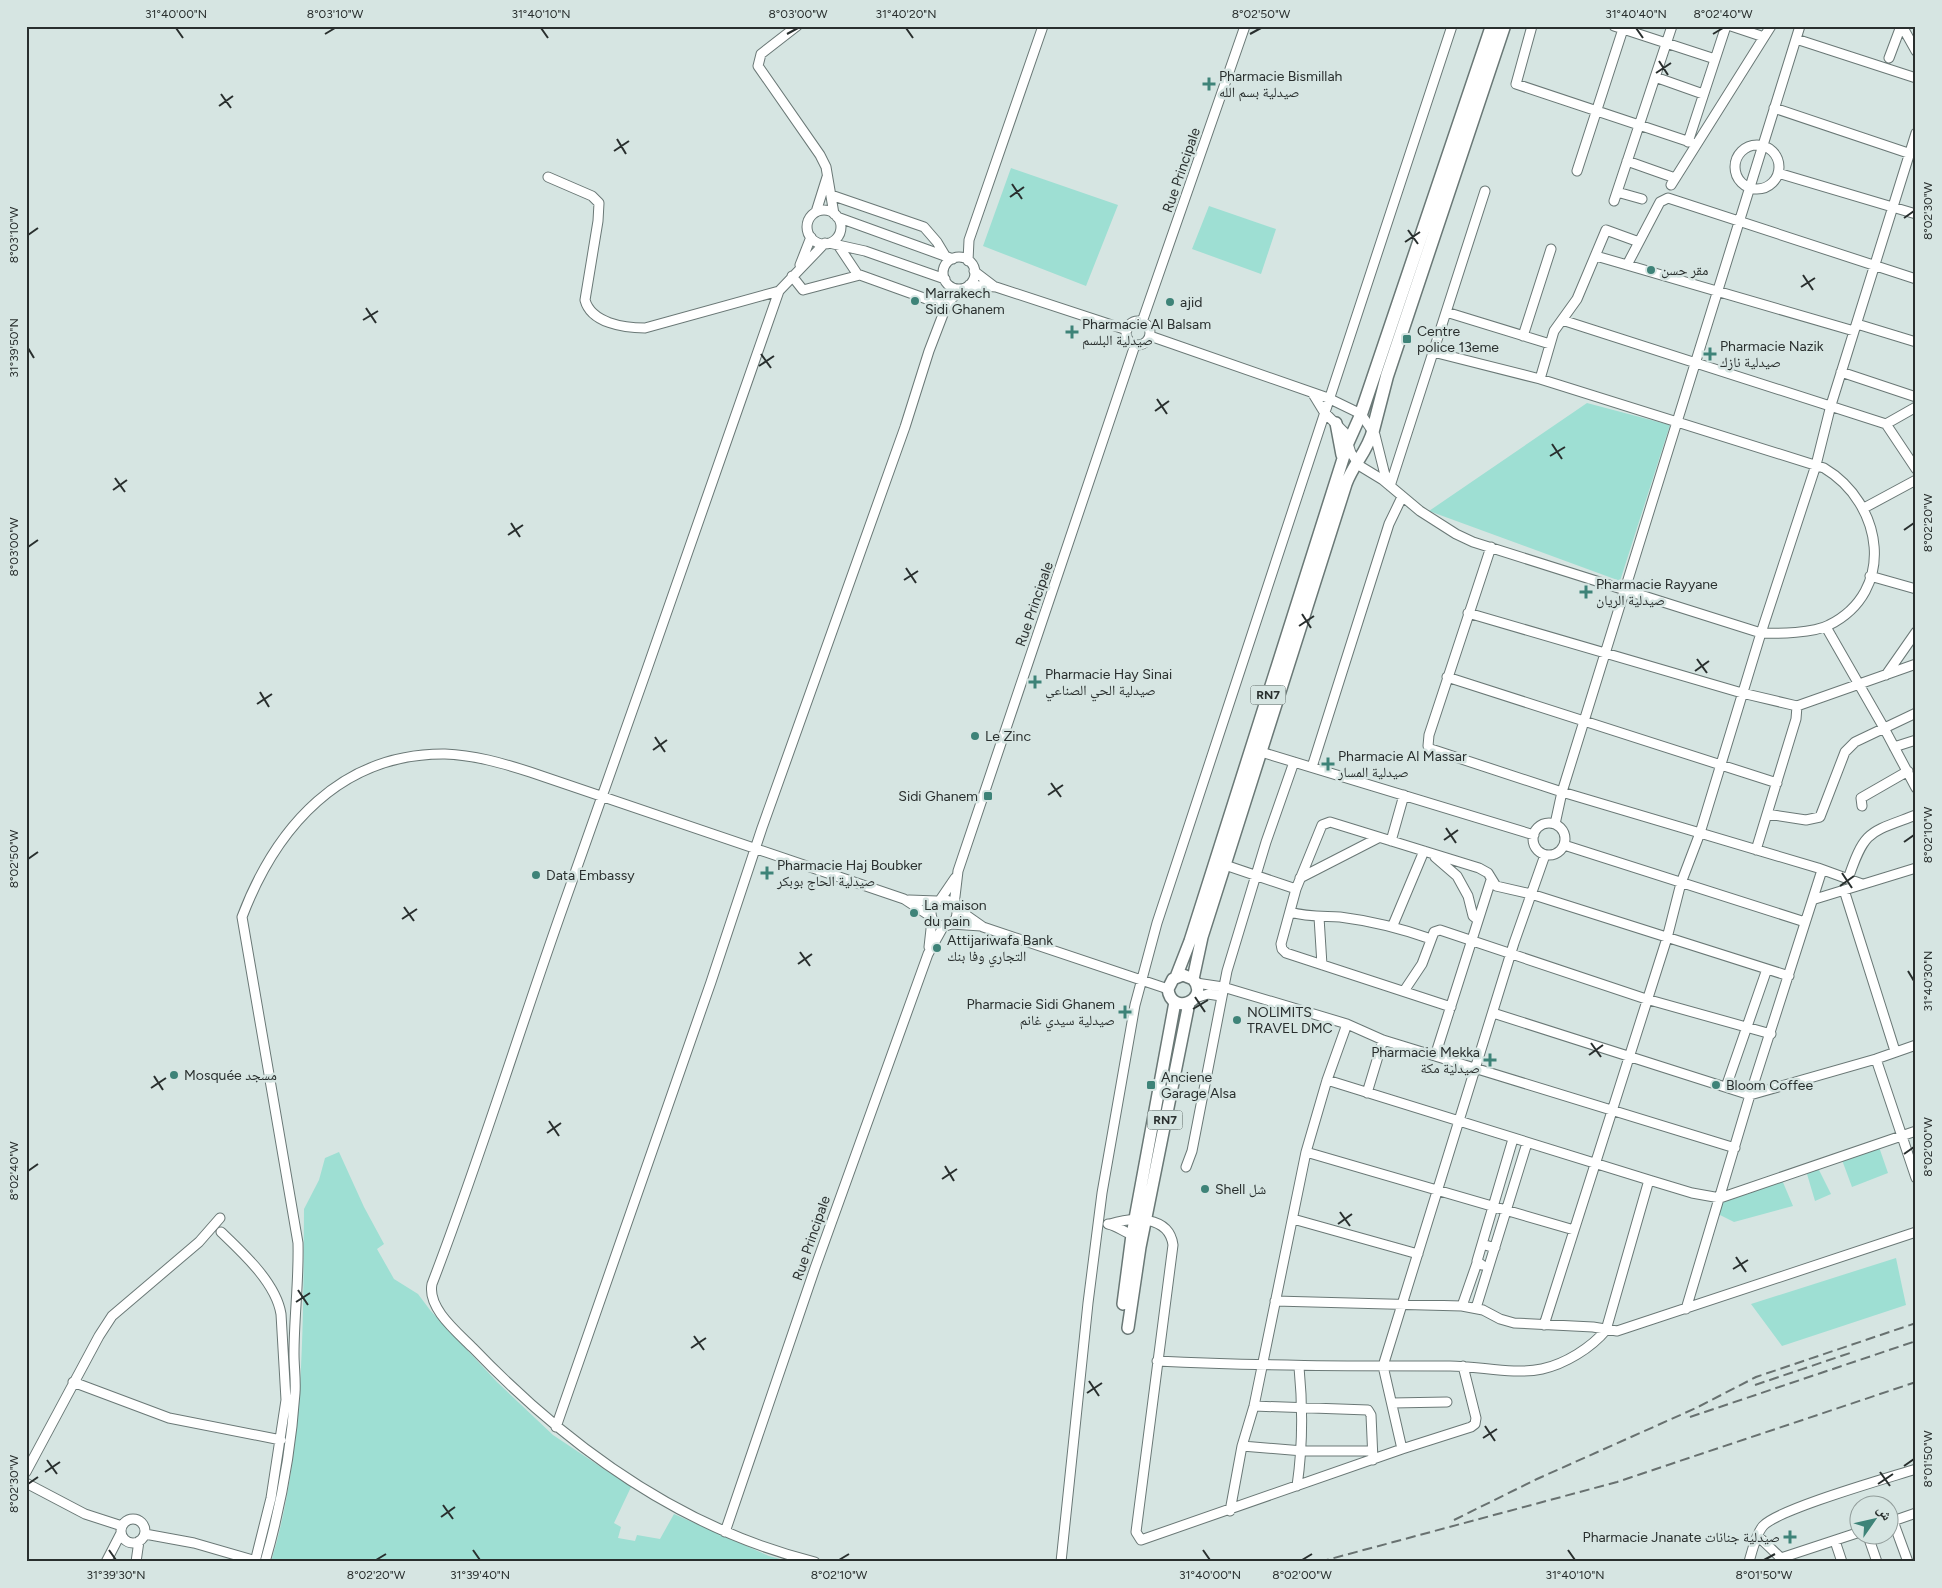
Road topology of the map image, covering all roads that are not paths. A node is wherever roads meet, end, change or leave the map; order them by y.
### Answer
1 (797, 26) edge
2 (1043, 26) edge
3 (1245, 26) edge
4 (1452, 26) edge
5 (1492, 26) edge
6 (1504, 26) edge
7 (1532, 26) edge
8 (1614, 26) edge
9 (1672, 26) edge
10 (1726, 26) edge
11 (1731, 26) edge
12 (1771, 26) edge
13 (1800, 26) edge
14 (1902, 26) edge
15 (1623, 28) edge
16 (1764, 37) junction
17 (1796, 39) junction
18 (1666, 43) junction
19 (1916, 51) edge
20 (1715, 58) junction
21 (1890, 58) dead end
22 (1655, 77) junction
23 (1916, 78) edge
24 (1703, 94) junction
25 (1774, 108) junction
26 (1596, 111) junction
27 (1639, 125) junction
28 (1916, 133) edge
29 (1692, 143) junction
30 (1762, 146) junction
31 (1908, 153) junction
32 (1627, 161) junction
33 (1577, 171) dead end
34 (1778, 173) junction
35 (828, 176) junction
36 (548, 178) dead end
37 (1750, 187) junction
38 (1485, 191) dead end
39 (1617, 192) junction
40 (832, 196) junction
41 (1642, 199) dead end
42 (1614, 201) dead end
43 (1892, 206) junction
44 (816, 212) junction
45 (1916, 214) edge
46 (836, 215) junction
47 (1739, 222) junction
48 (811, 237) junction
49 (969, 240) junction
50 (1639, 242) junction
51 (831, 243) junction
52 (1551, 249) dead end
53 (1596, 256) junction
54 (952, 258) junction
55 (968, 261) junction
56 (1874, 264) junction
57 (1627, 265) junction
58 (800, 268) junction
59 (974, 271) junction
60 (858, 275) junction
61 (792, 276) junction
62 (1916, 278) edge
63 (946, 281) junction
64 (965, 287) junction
65 (996, 287) junction
66 (779, 291) junction
67 (1717, 292) junction
68 (946, 305) junction
69 (1446, 312) junction
70 (1562, 320) junction
71 (1142, 322) junction
72 (1855, 327) junction
73 (1127, 330) junction
74 (1150, 336) junction
75 (1523, 336) junction
76 (1916, 342) edge
77 (1550, 344) junction
78 (1135, 345) junction
79 (1434, 352) junction
80 (1695, 362) junction
81 (1841, 372) junction
82 (1540, 379) junction
83 (1313, 394) junction
84 (1916, 397) edge
85 (1328, 398) junction
86 (1831, 404) junction
87 (1916, 407) edge
88 (1324, 412) junction
89 (1360, 414) junction
90 (1677, 422) junction
91 (1336, 423) junction
92 (1886, 424) junction
93 (1373, 430) junction
94 (1348, 443) junction
95 (1356, 462) junction
96 (1342, 463) junction
97 (1816, 465) junction
98 (1916, 469) edge
99 (1916, 480) edge
100 (1389, 485) junction
101 (1402, 497) junction
102 (1864, 508) junction
103 (1491, 547) junction
104 (1870, 576) junction
105 (1916, 589) edge
106 (1625, 590) junction
107 (1468, 613) junction
108 (1826, 626) junction
109 (1916, 632) edge
110 (1761, 633) junction
111 (1606, 651) junction
112 (1916, 664) edge
113 (1885, 675) junction
114 (1447, 676) junction
115 (1858, 684) junction
116 (1742, 693) junction
117 (1797, 706) junction
118 (1916, 713) edge
119 (1584, 720) junction
120 (1884, 728) junction
121 (1916, 740) edge
122 (1894, 747) junction
123 (1260, 752) junction
124 (1294, 762) junction
125 (1720, 764) junction
126 (1312, 767) junction
127 (1908, 771) junction
128 (1777, 783) junction
129 (1916, 788) edge
130 (1562, 792) junction
131 (1404, 795) junction
132 (604, 798) junction
133 (1862, 806) dead end
134 (1768, 814) junction
135 (1916, 815) edge
136 (1555, 824) junction
137 (1700, 833) junction
138 (1534, 835) junction
139 (1378, 838) junction
140 (1391, 841) junction
141 (1564, 845) junction
142 (755, 850) junction
143 (1756, 850) junction
144 (1424, 851) junction
145 (1435, 854) junction
146 (1545, 854) junction
147 (1225, 865) junction
148 (1916, 868) edge
149 (1822, 870) junction
150 (958, 871) junction
151 (1256, 876) junction
152 (1300, 878) junction
153 (1848, 879) junction
154 (1491, 880) junction
155 (1681, 882) junction
156 (1862, 884) junction
157 (1296, 889) junction
158 (1844, 890) junction
159 (1531, 894) junction
160 (904, 899) junction
161 (1815, 899) junction
162 (939, 901) junction
163 (955, 907) junction
164 (1290, 912) junction
165 (1319, 917) junction
166 (931, 918) junction
167 (1478, 920) junction
168 (1805, 922) junction
169 (1393, 925) junction
170 (947, 926) junction
171 (983, 927) junction
172 (1666, 938) junction
173 (1431, 939) junction
174 (1471, 940) junction
175 (1511, 953) junction
176 (928, 954) junction
177 (1322, 965) junction
178 (1767, 969) junction
179 (1176, 976) junction
180 (1789, 976) junction
181 (1140, 981) junction
182 (1194, 981) junction
183 (1223, 987) junction
184 (1168, 989) junction
185 (1404, 991) junction
186 (1221, 996) junction
187 (1646, 999) junction
188 (1192, 1000) junction
189 (1175, 1002) junction
190 (1451, 1007) junction
191 (1493, 1013) junction
192 (1347, 1024) junction
193 (1747, 1026) junction
194 (1771, 1034) junction
195 (1384, 1040) junction
196 (1916, 1045) edge
197 (1895, 1051) junction
198 (1629, 1055) junction
199 (1435, 1056) junction
200 (1876, 1059) junction
201 (1475, 1068) junction
202 (1327, 1080) junction
203 (1726, 1087) junction
204 (1367, 1093) junction
205 (1750, 1095) junction
206 (1612, 1109) junction
207 (1459, 1123) junction
208 (1916, 1131) edge
209 (1902, 1135) junction
210 (1513, 1139) junction
211 (1527, 1144) junction
212 (1735, 1148) junction
213 (1306, 1152) junction
214 (1595, 1163) junction
215 (1186, 1168) dead end
216 (1916, 1178) edge
217 (1649, 1180) junction
218 (1438, 1191) junction
219 (1720, 1198) junction
220 (1493, 1206) junction
221 (1506, 1210) junction
222 (220, 1218) dead end
223 (1293, 1219) junction
224 (1140, 1220) junction
225 (1098, 1222) junction
226 (1110, 1224) junction
227 (1574, 1230) junction
228 (221, 1232) dead end
229 (1916, 1232) edge
230 (1137, 1236) junction
231 (1482, 1244) junction
232 (1494, 1248) junction
233 (1418, 1254) junction
234 (1477, 1263) junction
235 (1489, 1267) junction
236 (1275, 1301) junction
237 (1401, 1305) junction
238 (1462, 1306) junction
239 (1476, 1308) junction
240 (1686, 1309) junction
241 (1544, 1325) junction
242 (1125, 1327) dead end
243 (1606, 1330) junction
244 (1157, 1361) junction
245 (1263, 1366) junction
246 (1383, 1366) junction
247 (1462, 1366) junction
248 (1299, 1367) junction
249 (73, 1382) junction
250 (1447, 1402) dead end
251 (1392, 1403) junction
252 (1254, 1406) junction
253 (1303, 1408) junction
254 (556, 1427) junction
255 (281, 1440) junction
256 (1242, 1446) junction
257 (1402, 1449) junction
258 (1303, 1451) junction
259 (1372, 1456) junction
260 (1916, 1469) edge
261 (26, 1472) edge
262 (26, 1483) edge
263 (1297, 1486) junction
264 (1230, 1511) junction
265 (1916, 1513) edge
266 (1900, 1518) edge
267 (122, 1530) junction
268 (725, 1532) junction
269 (1850, 1536) edge
270 (1759, 1537) junction
271 (142, 1538) junction
272 (1835, 1541) junction
273 (1900, 1543) edge
274 (1871, 1546) edge
275 (1782, 1560) edge
276 (106, 1562) edge
277 (136, 1562) edge
278 (259, 1562) edge
279 (815, 1562) edge
280 (1061, 1562) edge
281 (1749, 1562) edge
282 (1842, 1562) edge
283 (1877, 1562) edge
284 (1908, 1562) edge

1 - 35 street
2 - 49 street
3 - 71 street, Rue Principale
4 - 85 street
5 - 89 highway, RN7
6 - 93 highway, RN7
7 - 26 street
8 - 15 street
9 - 18 street
10 - 20 street
11 - 16 street
12 - 16 street
13 - 17 street
14 - 19 street
14 - 21 street
15 - 18 street
15 - 26 street
16 - 29 street
17 - 23 street
17 - 25 street
18 - 20 street
18 - 22 street
20 - 24 street
22 - 24 street
22 - 27 street
24 - 29 street
25 - 30 street
25 - 31 street
26 - 27 street
26 - 33 street
27 - 29 street
27 - 32 street
28 - 31 street
29 - 32 street
30 - 34 street
30 - 37 street
30 - 37 street
31 - 43 street
32 - 39 street
34 - 37 street
34 - 43 street
35 - 40 street
35 - 44 street
36 - 66 street
37 - 47 street
38 - 69 street
39 - 41 street
39 - 42 street
40 - 46 street
40 - 54 street
43 - 45 street
43 - 56 street
44 - 46 street
44 - 48 street
46 - 51 street
46 - 54 street
47 - 50 street
47 - 56 street
47 - 67 street
48 - 51 street
48 - 58 street
49 - 54 street
49 - 55 street
50 - 53 street
50 - 57 street
51 - 58 street
51 - 60 street
51 - 63 street
52 - 75 street
53 - 57 street
53 - 70 street
54 - 55 street
54 - 63 street
55 - 59 street
56 - 62 street
56 - 72 street
57 - 67 street
58 - 61 street
59 - 64 street
59 - 65 street
60 - 61 street
60 - 68 street
61 - 66 street
63 - 64 street
63 - 68 street
64 - 65 street
64 - 68 street
65 - 73 street
66 - 132 street
67 - 72 street
67 - 80 street
68 - 142 street
69 - 75 street
69 - 79 street
70 - 77 street
70 - 80 street
71 - 73 street
71 - 74 street
72 - 76 street
72 - 81 street
73 - 78 street
74 - 78 street
74 - 83 street
75 - 77 street
77 - 82 street
78 - 150 street, Rue Principale
79 - 82 street
79 - 100 street
80 - 86 street
80 - 90 street
81 - 84 street
81 - 86 street
82 - 90 street
83 - 85 street
83 - 88 street
85 - 88 street
85 - 89 street
86 - 92 street
86 - 97 street
87 - 92 street
88 - 91 street
88 - 181 street
89 - 93 street
89 - 94 main road, RN7
90 - 97 street
90 - 106 street
91 - 94 street
91 - 96 main road
92 - 98 street
93 - 95 main road, RN7
93 - 100 street
94 - 95 street
94 - 96 main road, RN7
95 - 100 street
95 - 123 main road, RN7
96 - 179 main road, RN7
97 - 102 street
97 - 110 street
99 - 102 street
100 - 101 street
101 - 103 street
101 - 126 street
102 - 104 street
103 - 106 street
103 - 107 street
104 - 105 street
104 - 108 street
106 - 110 street
106 - 111 street
107 - 111 street
107 - 114 street
108 - 110 street
108 - 115 street
109 - 113 street
110 - 116 street
111 - 116 street
111 - 119 street
112 - 113 street
113 - 115 street
114 - 119 street
114 - 130 street
115 - 117 street
115 - 120 street
116 - 117 street
116 - 125 street
117 - 128 street
118 - 120 street
119 - 125 street
119 - 130 street
120 - 122 street
120 - 134 street
121 - 122 street
122 - 127 street
123 - 124 street
123 - 147 main road, RN7
124 - 126 street
124 - 151 street
125 - 128 street
125 - 137 street
126 - 131 street
127 - 129 street
127 - 133 street
128 - 134 street
130 - 136 street
130 - 137 street
131 - 138 street
131 - 140 street
132 - 142 street
132 - 254 street
132 - 278 street
134 - 143 street
135 - 153 street
136 - 138 street
136 - 141 street
137 - 143 street
137 - 155 street
138 - 146 street
139 - 140 street
139 - 152 street
139 - 152 street
140 - 144 street
141 - 146 street
141 - 155 street
142 - 160 street
142 - 254 street
143 - 149 street
144 - 145 street
144 - 169 street
145 - 154 street
145 - 167 street
146 - 159 street
147 - 151 street
147 - 182 main road, RN7
148 - 156 street
149 - 153 street
149 - 161 street
150 - 162 street
150 - 163 street
151 - 157 street
151 - 183 street
152 - 157 street
153 - 156 street
154 - 159 street
154 - 167 street
155 - 168 street
155 - 172 street
156 - 158 street
157 - 164 street
158 - 161 street
158 - 197 street
159 - 172 street
159 - 175 street
160 - 162 street
160 - 166 street
161 - 168 street
162 - 163 street
162 - 166 street
163 - 170 street
163 - 171 street
164 - 165 street
164 - 177 street
165 - 169 street
165 - 177 street
166 - 170 street
166 - 176 street
167 - 174 street
168 - 180 street
169 - 173 street
170 - 171 street
170 - 176 street
171 - 181 street
172 - 178 street
172 - 187 street
173 - 174 street
173 - 185 street
174 - 175 street
174 - 190 street
175 - 187 street
175 - 191 street
176 - 268 street, Rue Principale
177 - 185 street
178 - 180 street
178 - 193 street
179 - 182 main road
179 - 184 main road, RN7
180 - 194 street
181 - 184 street
181 - 225 street
182 - 183 street
182 - 188 main road, RN7
183 - 186 street
183 - 192 street
184 - 189 main road
185 - 190 street
186 - 188 street
186 - 215 street
187 - 193 street
187 - 198 street
188 - 189 main road
188 - 224 main road, RN7
189 - 224 main road, RN7
190 - 199 street
191 - 198 street
191 - 201 street
192 - 195 street
192 - 202 street
193 - 194 street
193 - 203 street
194 - 205 street
195 - 199 street
195 - 204 street
196 - 197 street
197 - 200 street
198 - 203 street
198 - 206 street
199 - 201 street
200 - 205 street
200 - 209 street
201 - 206 street
201 - 207 street
202 - 204 street
202 - 213 street
203 - 205 street
204 - 207 street
205 - 212 street
206 - 212 street
206 - 214 street
207 - 210 street
207 - 218 street
208 - 209 street
209 - 216 street
209 - 219 street
210 - 211 street
210 - 220 street
211 - 214 street
211 - 221 street
212 - 219 street
213 - 218 street
213 - 223 street
214 - 217 street
214 - 227 street
217 - 219 street
217 - 243 street
218 - 220 street
218 - 233 street
219 - 240 street
220 - 221 street
220 - 231 street
221 - 227 street
221 - 232 street
222 - 249 street
223 - 233 street
223 - 236 street
224 - 226 street
224 - 230 main road, RN7
224 - 244 street
225 - 226 street
225 - 280 street
226 - 230 street
227 - 241 street
228 - 255 street
229 - 240 street
230 - 242 main road, RN7
231 - 232 street
231 - 234 street
232 - 235 street
233 - 237 street
234 - 235 street
234 - 238 street
235 - 239 street
236 - 237 street
236 - 245 street
237 - 238 street
237 - 246 street
238 - 239 street
239 - 241 street
240 - 243 street
241 - 243 street
243 - 247 street
244 - 245 street
244 - 264 street
245 - 248 street
245 - 252 street
246 - 247 street
246 - 248 street
246 - 251 street
247 - 257 street
248 - 253 street
249 - 255 street
249 - 261 street
250 - 251 street
251 - 257 street
252 - 253 street
252 - 256 street
253 - 258 street
253 - 259 street
254 - 268 street
255 - 278 street
256 - 258 street
256 - 264 street
257 - 259 street
258 - 259 street
258 - 263 street
259 - 263 street
260 - 270 street
262 - 267 street
263 - 264 street
265 - 266 street
267 - 271 street
267 - 271 street
267 - 276 street
268 - 279 street
269 - 272 street
270 - 275 street
270 - 281 street
271 - 277 street
271 - 278 street
272 - 275 street
272 - 282 street
273 - 284 street
274 - 283 street

